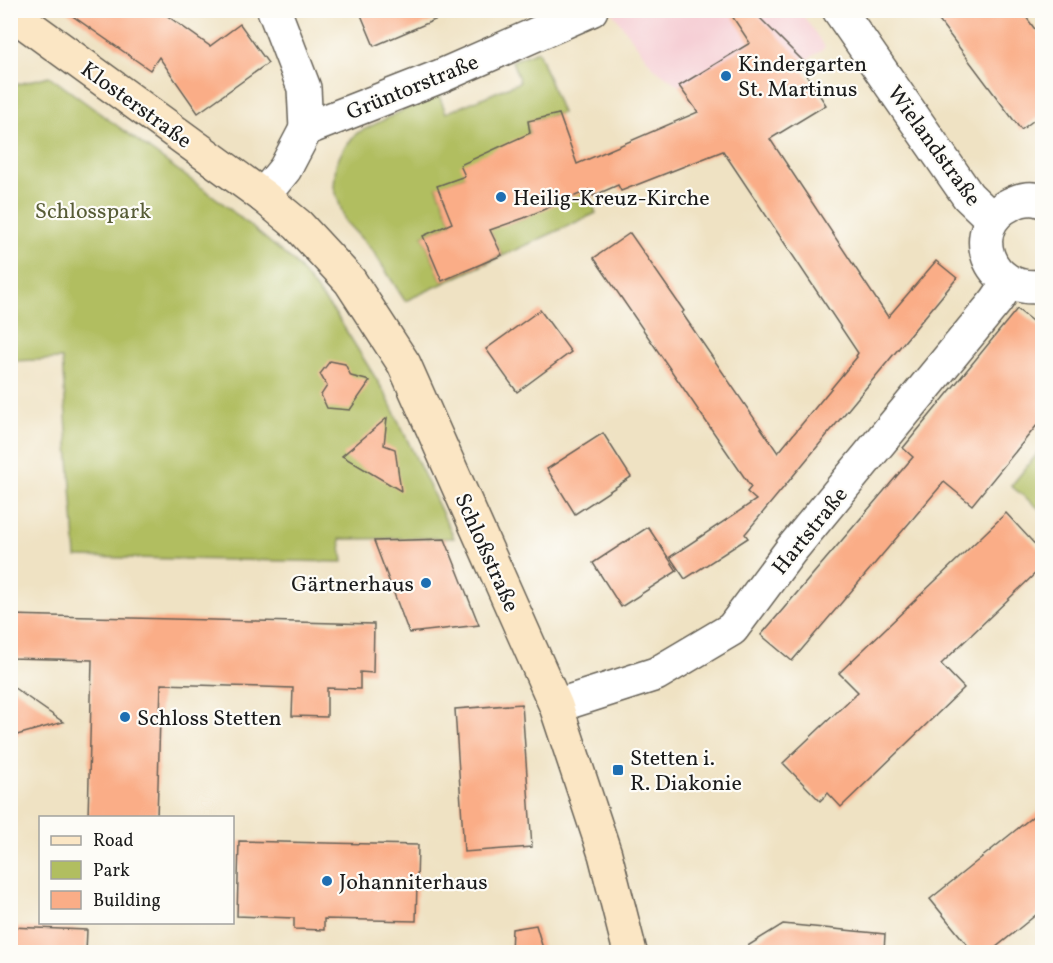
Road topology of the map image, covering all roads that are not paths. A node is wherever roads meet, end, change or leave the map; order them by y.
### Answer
1 (274, 10) edge
2 (591, 10) edge
3 (839, 10) edge
4 (10, 12) edge
5 (306, 129) junction
6 (263, 196) junction
7 (1042, 201) edge
8 (992, 219) junction
9 (1009, 282) junction
10 (1042, 286) edge
11 (556, 706) junction
12 (630, 952) edge

1 - 5 street
2 - 5 street, Grüntorstraße
3 - 8 street, Wielandstraße
4 - 6 main road, Klosterstraße
5 - 6 street
6 - 11 main road, Schloßstraße
7 - 8 street
8 - 9 street
9 - 10 street
9 - 11 street, Hartstraße
11 - 12 main road, Schloßstraße

